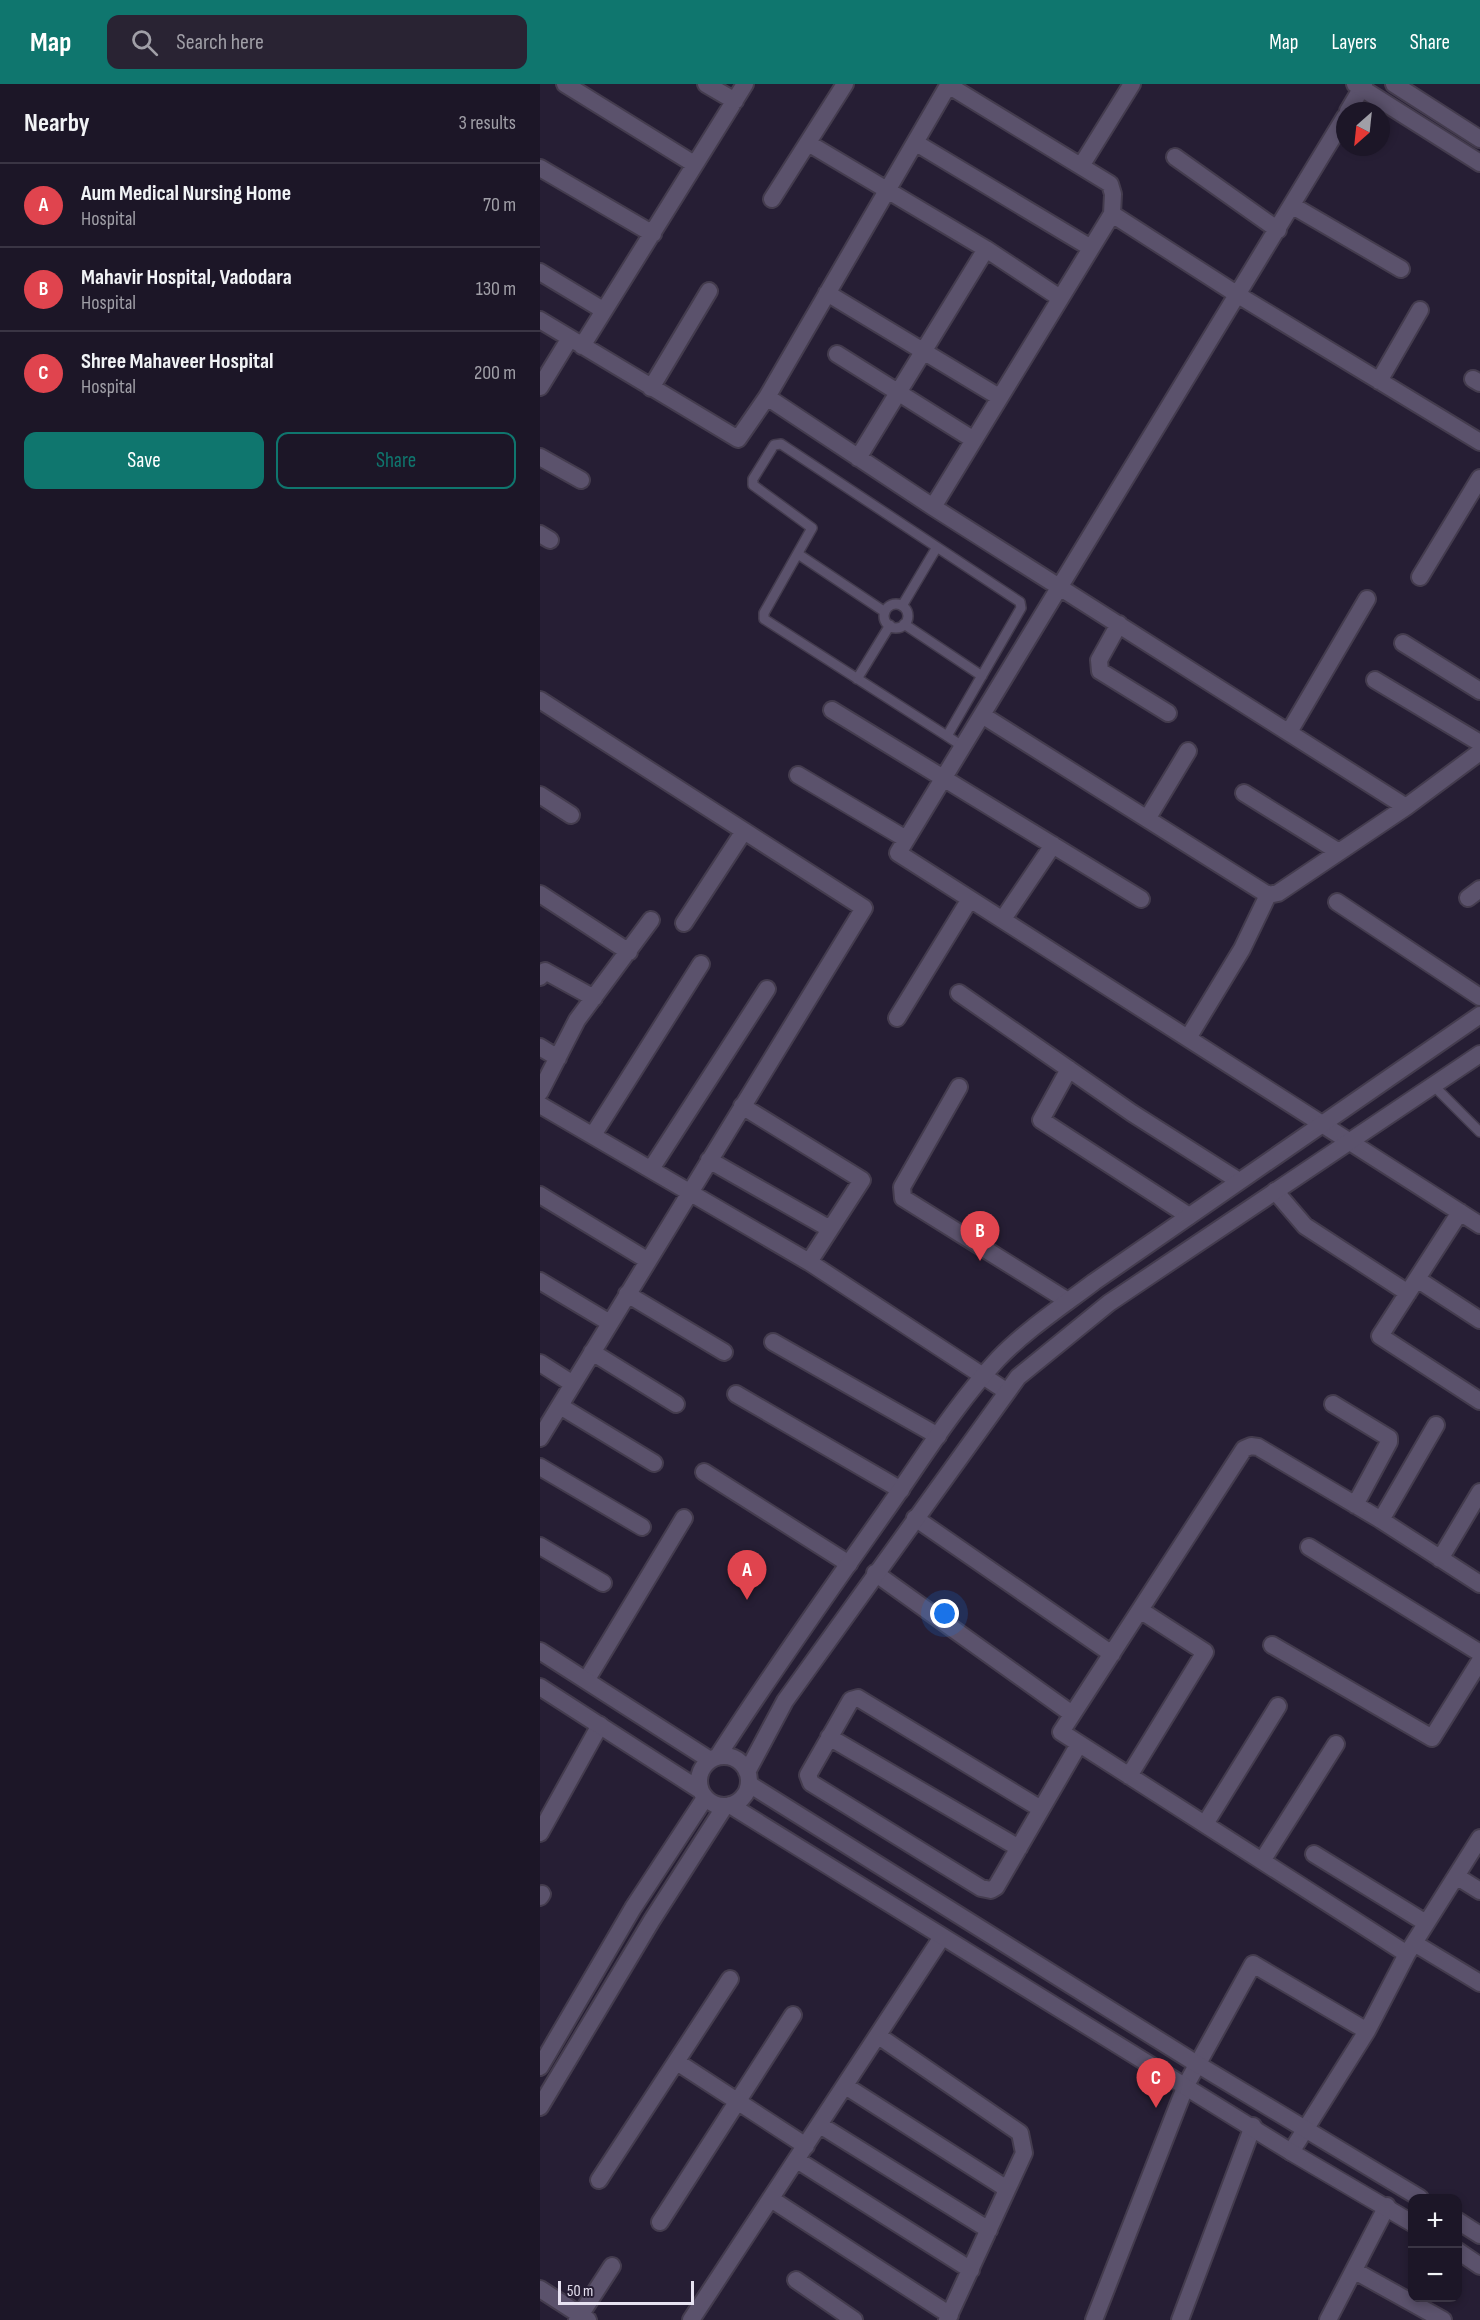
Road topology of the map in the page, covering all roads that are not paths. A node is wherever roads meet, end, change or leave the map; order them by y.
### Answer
1 (565, 84) edge
2 (706, 84) edge
3 (745, 84) edge
4 (845, 84) edge
5 (1132, 84) edge
6 (1394, 84) edge
7 (948, 85) edge
8 (1360, 86) edge
9 (735, 101) junction
10 (1352, 102) edge
11 (1336, 132) edge
12 (1480, 138) edge
13 (808, 143) junction
14 (916, 143) junction
15 (1175, 157) dead end
16 (1480, 163) edge
17 (694, 164) junction
18 (1081, 166) junction
19 (540, 168) edge
20 (888, 190) junction
21 (772, 199) dead end
22 (1293, 206) junction
23 (1112, 214) junction
24 (1278, 230) junction
25 (652, 234) junction
26 (1091, 248) junction
27 (986, 249) junction
28 (1401, 268) dead end
29 (540, 273) edge
30 (709, 291) dead end
31 (827, 293) junction
32 (1238, 295) junction
33 (1060, 298) junction
34 (603, 310) junction
35 (1420, 310) dead end
36 (540, 320) edge
37 (576, 342) junction
38 (924, 350) junction
39 (837, 354) dead end
40 (1378, 381) junction
41 (540, 387) edge
42 (651, 388) junction
43 (898, 393) junction
44 (767, 397) junction
45 (999, 397) junction
46 (974, 440) junction
47 (1480, 442) edge
48 (540, 457) edge
49 (858, 458) junction
50 (1480, 478) edge
51 (581, 480) dead end
52 (933, 507) junction
53 (937, 547) junction
54 (798, 554) junction
55 (1420, 577) dead end
56 (1060, 587) junction
57 (1367, 599) dead end
58 (903, 606) junction
59 (885, 612) junction
60 (904, 624) junction
61 (1119, 624) junction
62 (890, 625) junction
63 (1403, 643) dead end
64 (982, 676) junction
65 (857, 679) junction
66 (1375, 680) dead end
67 (1480, 691) edge
68 (540, 700) edge
69 (832, 710) dead end
70 (1168, 713) dead end
71 (982, 715) junction
72 (1289, 732) junction
73 (947, 736) junction
74 (1480, 743) edge
75 (962, 746) junction
76 (1188, 751) dead end
77 (1480, 752) edge
78 (798, 775) dead end
79 (942, 776) junction
80 (1244, 793) dead end
81 (540, 795) edge
82 (1406, 807) junction
83 (571, 815) dead end
84 (1147, 819) junction
85 (744, 831) junction
86 (906, 839) junction
87 (1053, 846) junction
88 (1339, 852) junction
89 (540, 894) edge
90 (1268, 895) junction
91 (970, 899) junction
92 (1141, 899) dead end
93 (1337, 902) dead end
94 (1003, 919) junction
95 (651, 920) dead end
96 (684, 923) dead end
97 (629, 952) junction
98 (701, 964) dead end
99 (540, 977) edge
100 (767, 989) dead end
101 (959, 993) dead end
102 (1480, 997) edge
103 (594, 998) junction
104 (1480, 1015) edge
105 (897, 1018) dead end
106 (1188, 1038) junction
107 (540, 1047) edge
108 (1480, 1054) edge
109 (558, 1058) junction
110 (1069, 1070) junction
111 (1432, 1084) junction
112 (959, 1088) dead end
113 (540, 1092) edge
114 (540, 1105) edge
115 (742, 1106) junction
116 (1324, 1125) junction
117 (1480, 1132) edge
118 (593, 1135) junction
119 (1348, 1142) junction
120 (709, 1160) junction
121 (651, 1169) junction
122 (1239, 1181) junction
123 (689, 1191) junction
124 (1275, 1191) junction
125 (540, 1195) edge
126 (1460, 1212) junction
127 (1189, 1216) junction
128 (1480, 1225) edge
129 (830, 1229) junction
130 (647, 1260) junction
131 (809, 1262) junction
132 (1417, 1279) junction
133 (540, 1281) edge
134 (1408, 1293) junction
135 (627, 1294) junction
136 (1068, 1301) junction
137 (1480, 1320) edge
138 (610, 1323) junction
139 (772, 1342) dead end
140 (592, 1352) junction
141 (724, 1352) dead end
142 (540, 1363) edge
143 (982, 1377) junction
144 (573, 1384) junction
145 (1006, 1391) junction
146 (736, 1394) dead end
147 (1480, 1401) edge
148 (676, 1404) dead end
149 (1333, 1404) dead end
150 (560, 1406) junction
151 (1436, 1425) dead end
152 (939, 1436) junction
153 (540, 1438) edge
154 (654, 1463) dead end
155 (540, 1467) edge
156 (704, 1472) dead end
157 (901, 1490) junction
158 (1480, 1492) edge
159 (1355, 1505) junction
160 (684, 1518) dead end
161 (915, 1518) junction
162 (1381, 1520) junction
163 (642, 1527) dead end
164 (540, 1546) edge
165 (1309, 1547) dead end
166 (1440, 1559) junction
167 (849, 1564) junction
168 (875, 1573) junction
169 (603, 1583) dead end
170 (1480, 1584) edge
171 (1140, 1610) junction
172 (1272, 1644) dead end
173 (540, 1651) edge
174 (1480, 1653) edge
175 (1112, 1654) junction
176 (1480, 1661) edge
177 (587, 1679) junction
178 (541, 1690) edge
179 (1278, 1706) dead end
180 (1072, 1714) junction
181 (600, 1725) junction
182 (829, 1737) junction
183 (1079, 1744) junction
184 (1336, 1744) dead end
185 (714, 1758) junction
186 (1129, 1776) junction
187 (748, 1778) junction
188 (703, 1794) junction
189 (728, 1806) junction
190 (1041, 1809) junction
191 (1205, 1824) junction
192 (540, 1833) edge
193 (1480, 1838) edge
194 (1019, 1848) junction
195 (1314, 1854) dead end
196 (1262, 1861) junction
197 (1455, 1876) junction
198 (1480, 1891) edge
199 (1426, 1923) junction
200 (942, 1937) junction
201 (1410, 1948) junction
202 (730, 1979) dead end
203 (1480, 1983) edge
204 (793, 2015) dead end
205 (1367, 2031) junction
206 (880, 2037) junction
207 (676, 2062) junction
208 (1197, 2064) junction
209 (540, 2067) edge
210 (1186, 2085) junction
211 (847, 2087) junction
212 (542, 2100) edge
213 (739, 2102) junction
214 (820, 2125) junction
215 (1253, 2126) junction
216 (1305, 2129) junction
217 (1291, 2152) junction
218 (802, 2153) junction
219 (599, 2180) dead end
220 (1007, 2190) junction
221 (1412, 2194) edge
222 (771, 2199) junction
223 (1387, 2206) junction
224 (1408, 2220) edge
225 (660, 2222) dead end
226 (1462, 2224) edge
227 (989, 2230) junction
228 (1480, 2235) edge
229 (1462, 2255) edge
230 (612, 2266) dead end
231 (1480, 2266) edge
232 (971, 2270) junction
233 (1355, 2271) junction
234 (796, 2280) dead end
235 (540, 2289) edge
236 (949, 2317) edge
237 (582, 2318) edge
238 (692, 2320) edge
239 (854, 2320) edge
240 (1094, 2320) edge
241 (1180, 2320) edge
242 (1328, 2320) edge
243 (1443, 2320) edge

1 - 17 street
2 - 9 street
3 - 9 street
4 - 13 street
5 - 18 street
6 - 12 street
7 - 14 street
7 - 18 street
8 - 10 street
8 - 16 street
9 - 17 street
11 - 22 street
13 - 20 street
13 - 21 street
14 - 20 street
14 - 26 street
15 - 24 street
17 - 25 street
18 - 23 street
19 - 25 street
20 - 27 street
20 - 31 street
22 - 24 street
22 - 28 street
23 - 26 street
23 - 32 street
24 - 32 street
25 - 34 street
26 - 33 street
27 - 33 street
27 - 38 street
29 - 34 street
30 - 42 street
31 - 38 street
31 - 44 street
32 - 40 street
32 - 56 street
33 - 45 street
34 - 37 street
35 - 40 street
36 - 37 street
37 - 41 street
37 - 42 street
38 - 43 street
38 - 45 street
39 - 43 street
40 - 47 street
42 - 44 street
43 - 46 street
43 - 49 street
44 - 49 street
45 - 46 street
46 - 52 street
48 - 51 street
49 - 52 street
50 - 55 street
52 - 56 street
53 - 54 lane
53 - 58 lane
53 - 64 lane
54 - 59 lane
54 - 65 lane
56 - 61 street
56 - 71 street
57 - 72 street
58 - 59 lane
58 - 60 lane
59 - 62 lane
60 - 62 lane
60 - 64 lane
61 - 70 street
61 - 72 street
62 - 65 lane
63 - 67 street
64 - 73 lane
65 - 73 lane
66 - 74 street
68 - 85 street
69 - 79 street
71 - 75 street
71 - 84 street
72 - 82 street
73 - 75 lane
75 - 79 street
76 - 84 street
77 - 82 street
78 - 86 street
79 - 86 street
79 - 87 street
80 - 88 street
81 - 83 street
82 - 88 street
84 - 90 street
85 - 96 street
85 - 115 street
86 - 91 street
87 - 92 street
87 - 94 street
88 - 90 street
89 - 97 street
90 - 106 street
91 - 94 street
91 - 105 street
93 - 102 street
94 - 106 street
95 - 97 street
97 - 103 street
98 - 118 street
99 - 103 street
100 - 121 street
101 - 110 street
103 - 109 street
104 - 116 street
106 - 116 street
107 - 109 street
108 - 111 street
109 - 113 street
110 - 122 street
110 - 127 street
111 - 117 lane
111 - 119 street
112 - 136 street
114 - 118 street
115 - 120 street
115 - 129 street
116 - 119 street
116 - 122 street
118 - 121 street
119 - 124 street
119 - 126 street
120 - 123 street
120 - 129 street
121 - 123 street
122 - 127 street
123 - 130 street
123 - 131 street
124 - 134 street
124 - 145 street
125 - 130 street
126 - 128 street
126 - 132 street
127 - 136 street
129 - 131 street
130 - 135 street
131 - 143 street
132 - 134 street
132 - 137 street
133 - 138 street
134 - 147 street
135 - 138 street
135 - 141 street
136 - 143 street
138 - 140 street
139 - 152 street
140 - 144 street
140 - 148 street
142 - 144 street
143 - 145 street
143 - 152 street
144 - 150 street
145 - 161 street
146 - 157 street
149 - 159 street
150 - 153 street
150 - 154 street
151 - 162 street
152 - 157 street
155 - 163 street
156 - 167 street
157 - 167 street
158 - 166 street
159 - 162 street
159 - 171 street
160 - 177 street
161 - 168 street
161 - 175 street
162 - 166 street
164 - 169 street
165 - 174 street
166 - 170 street
167 - 185 street
168 - 180 street
168 - 187 street
171 - 175 street
171 - 186 street
172 - 176 street
173 - 177 street
175 - 180 street
177 - 185 street
178 - 181 street
179 - 191 street
180 - 183 street
181 - 188 street
181 - 192 street
182 - 190 street
182 - 194 street
182 - 194 street
183 - 186 street
183 - 190 street
184 - 196 street
185 - 187 street
185 - 188 street
186 - 191 street
187 - 189 street
187 - 208 street
188 - 189 street
188 - 209 street
189 - 200 street
189 - 212 street
190 - 194 street
191 - 196 street
193 - 197 street
195 - 199 street
196 - 201 street
197 - 198 street
197 - 199 street
199 - 201 street
200 - 206 street
200 - 210 street
201 - 203 street
201 - 205 street
202 - 207 street
204 - 213 street
205 - 208 street
205 - 216 street
206 - 211 street
206 - 220 street
207 - 213 street
207 - 219 street
208 - 210 street
208 - 216 street
210 - 215 street
210 - 240 street
211 - 214 street
211 - 220 street
213 - 218 street
213 - 225 street
214 - 218 street
214 - 227 street
215 - 217 street
215 - 241 street
216 - 217 street
216 - 221 street
217 - 223 street
218 - 222 street
218 - 232 street
220 - 227 street
222 - 236 street
222 - 238 street
223 - 224 street
223 - 233 street
226 - 228 street
227 - 232 street
229 - 231 street
230 - 237 street
232 - 236 street
233 - 242 street
233 - 243 street
234 - 239 street
235 - 237 street

